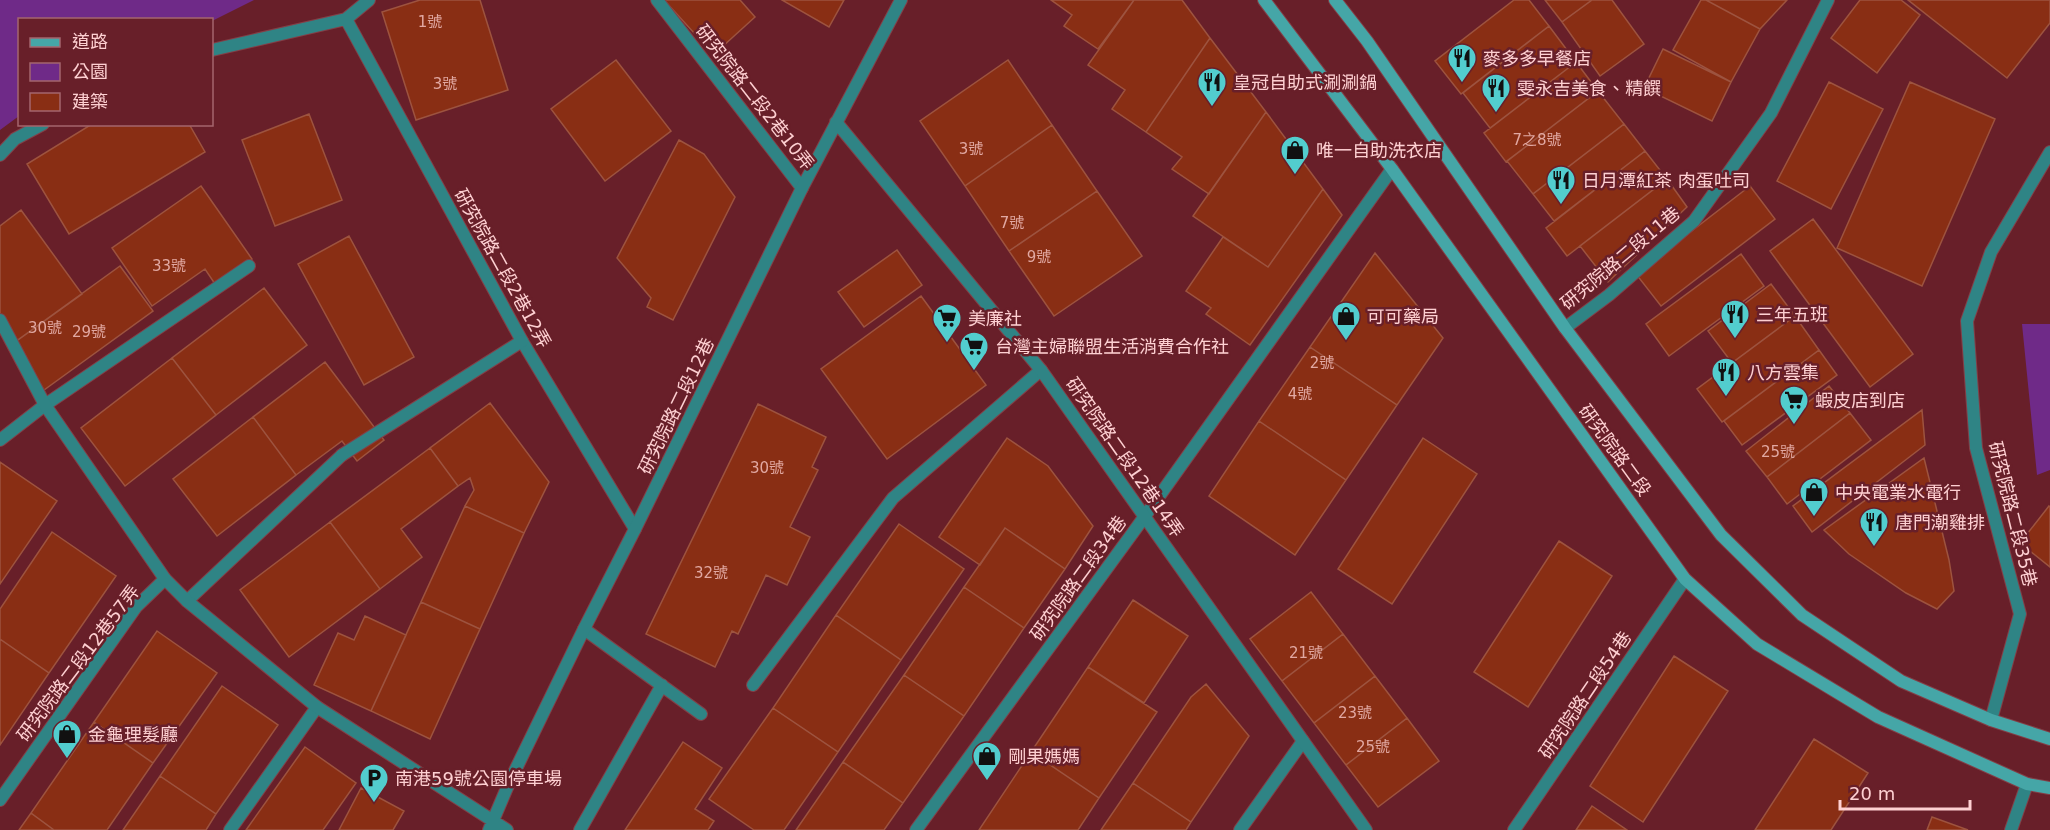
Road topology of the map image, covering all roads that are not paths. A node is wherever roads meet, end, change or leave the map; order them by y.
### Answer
1 (369, 0) edge
2 (657, 0) edge
3 (901, 0) edge
4 (1264, 0) edge
5 (1335, 0) edge
6 (1828, 0) edge
7 (346, 19) junction
8 (213, 50) edge
9 (836, 122) junction
10 (39, 126) edge
11 (2050, 152) edge
12 (0, 155) edge
13 (1392, 169) junction
14 (802, 188) junction
15 (249, 266) dead end
16 (0, 320) edge
17 (1565, 327) junction
18 (522, 341) junction
19 (1041, 370) junction
20 (45, 405) junction
21 (0, 440) edge
22 (1145, 516) junction
23 (635, 529) junction
24 (165, 579) junction
25 (1686, 579) junction
26 (187, 601) junction
27 (584, 629) junction
28 (662, 685) junction
29 (753, 685) dead end
30 (317, 707) junction
31 (701, 714) dead end
32 (1991, 720) junction
33 (2050, 739) edge
34 (1303, 741) junction
35 (2027, 784) junction
36 (2050, 788) edge
37 (0, 800) edge
38 (491, 826) edge
39 (230, 830) edge
40 (507, 830) edge
41 (580, 830) edge
42 (916, 830) edge
43 (1240, 830) edge
44 (1366, 830) edge
45 (1514, 830) edge
46 (2011, 830) edge

1 - 7 street
2 - 14 street, 研究院路二段2巷10弄
3 - 9 street, 研究院路二段12巷
4 - 13 main road, 研究院路二段
5 - 17 main road, 研究院路二段
6 - 17 street, 研究院路二段11巷
7 - 8 street
7 - 18 street, 研究院路二段2巷12弄
9 - 14 street, 研究院路二段12巷
9 - 19 street, 研究院路二段12巷14弄
10 - 12 street
11 - 32 street, 研究院路二段35巷
13 - 22 street, 研究院路二段34巷
13 - 25 main road, 研究院路二段
14 - 23 street, 研究院路二段12巷
15 - 20 street
16 - 20 street, 研究院路二段12巷57弄
17 - 32 main road, 研究院路二段
18 - 23 street, 研究院路二段2巷12弄
18 - 26 street
19 - 22 street, 研究院路二段12巷14弄
19 - 29 street
20 - 21 street
20 - 24 street, 研究院路二段12巷57弄
22 - 34 street, 研究院路二段12巷14弄
22 - 42 street, 研究院路二段34巷
23 - 27 street, 研究院路二段12巷
24 - 26 street, 研究院路二段12巷57弄
24 - 37 street, 研究院路二段12巷57弄
25 - 35 main road, 研究院路二段
25 - 45 street, 研究院路二段54巷
26 - 30 street, 研究院路二段12巷57弄
27 - 28 street
27 - 38 street, 研究院路二段12巷
28 - 31 street
28 - 41 street
30 - 38 street, 研究院路二段12巷57弄
30 - 39 street
32 - 33 main road, 研究院路二段
34 - 43 street
34 - 44 street, 研究院路二段12巷14弄
35 - 36 main road, 研究院路二段
35 - 46 street
38 - 40 street, 研究院路二段12巷57弄

